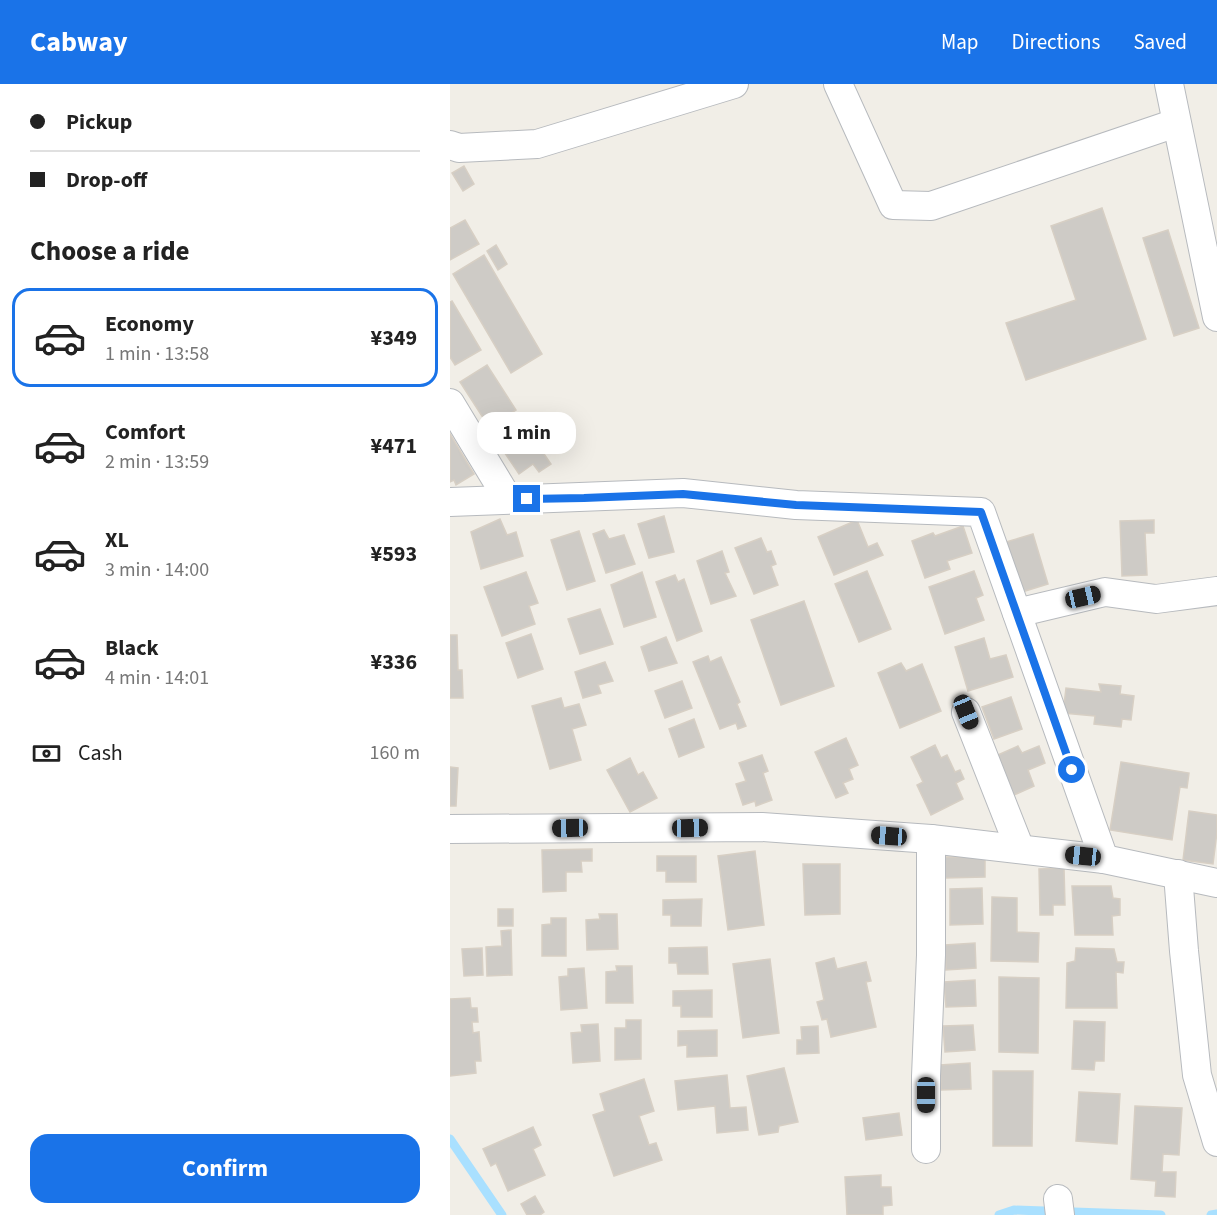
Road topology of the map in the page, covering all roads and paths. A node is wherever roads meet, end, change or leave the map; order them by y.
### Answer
1 (734, 84) edge
2 (838, 84) edge
3 (1169, 84) edge
4 (1176, 123) junction
5 (450, 145) edge
6 (1217, 318) edge
7 (450, 403) edge
8 (508, 499) junction
9 (450, 502) edge
10 (1217, 591) edge
11 (1017, 613) junction
12 (966, 712) dead end
13 (450, 829) edge
14 (931, 840) junction
15 (1020, 849) junction
16 (1104, 859) junction
17 (1178, 874) junction
18 (1217, 883) edge
19 (1217, 1142) edge
20 (926, 1149) dead end

1 - 5 street
2 - 4 street
3 - 4 street
4 - 6 street
7 - 8 street
8 - 9 street
8 - 11 street
10 - 11 street
11 - 16 street
12 - 15 street
13 - 14 street
14 - 15 street
14 - 20 street
15 - 16 street
16 - 17 street
17 - 18 street
17 - 19 street

